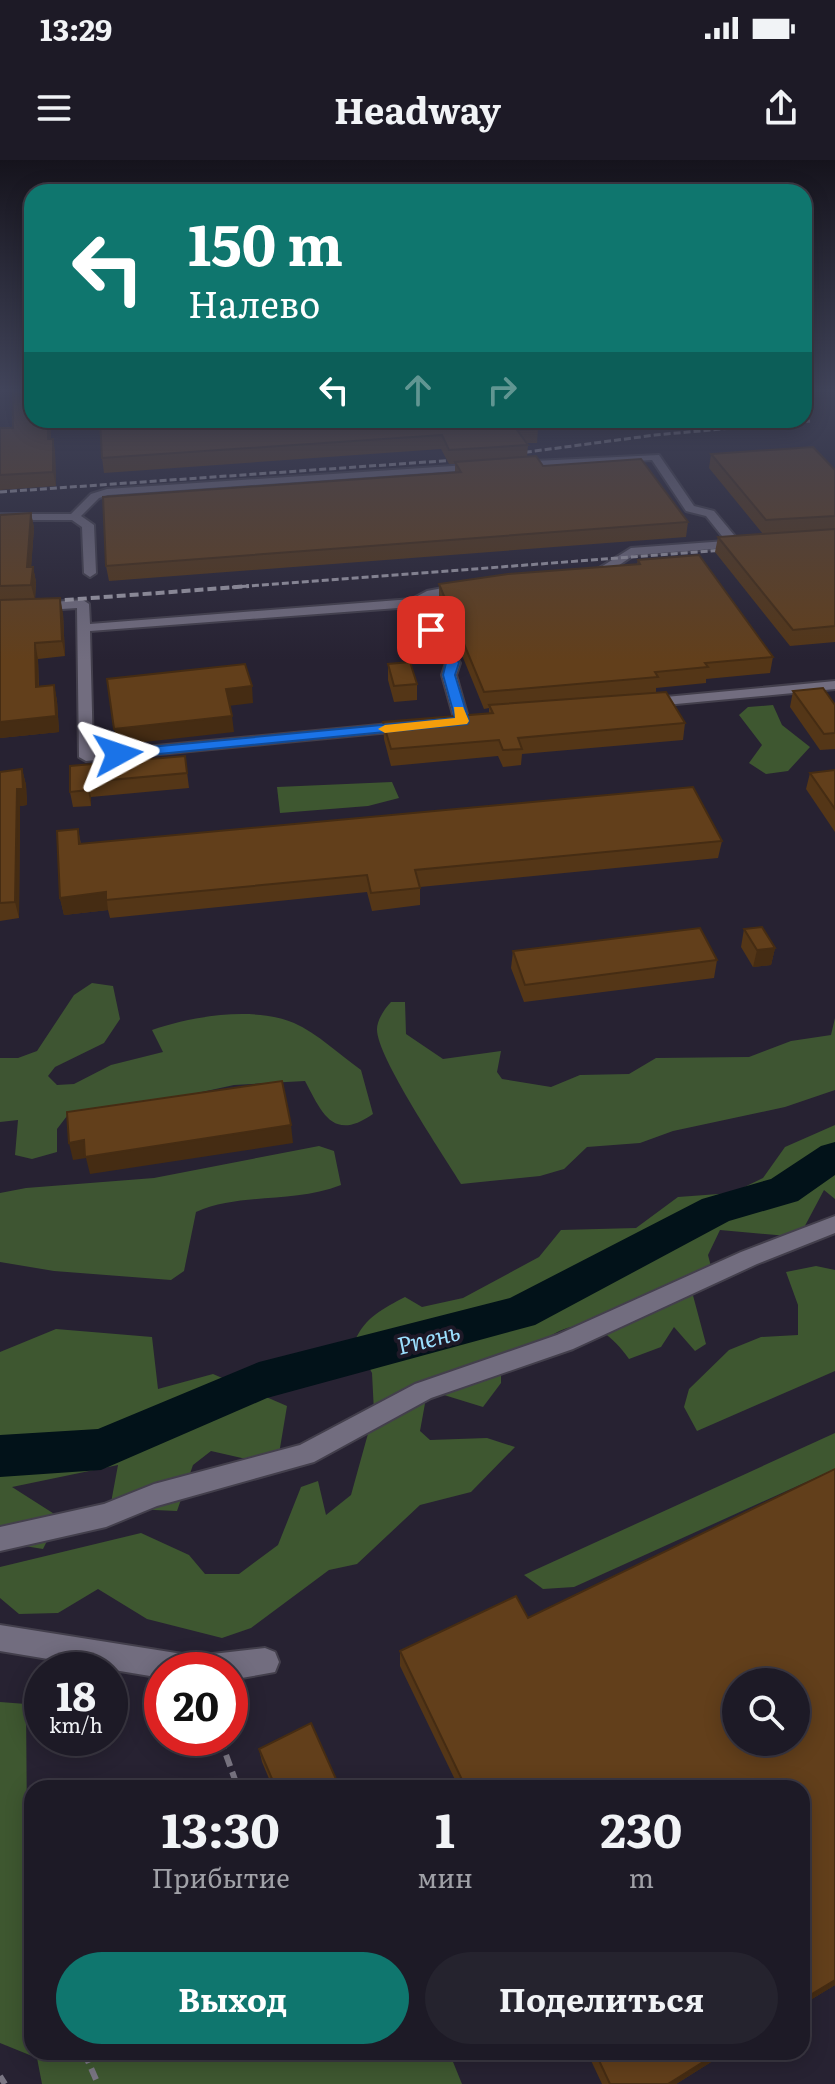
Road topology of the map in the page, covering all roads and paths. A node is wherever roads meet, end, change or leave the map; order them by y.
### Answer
1 (283, 481) edge
2 (671, 481) edge
3 (0, 517) edge
4 (74, 517) junction
5 (750, 543) edge
6 (735, 544) junction
7 (90, 573) dead end
8 (566, 577) edge
9 (477, 586) edge
10 (415, 603) junction
11 (0, 609) edge
12 (83, 628) junction
13 (835, 685) edge
14 (625, 705) edge
15 (835, 1224) edge
16 (0, 1539) edge
17 (0, 1638) edge
18 (265, 1662) dead end
19 (226, 1756) edge
20 (235, 1780) edge
21 (88, 2060) edge
22 (0, 2076) edge
23 (5, 2084) edge
24 (98, 2084) edge

1 - 4 lane
2 - 6 lane
3 - 4 lane
4 - 7 lane
5 - 6 lane
6 - 8 lane
9 - 10 lane
10 - 12 lane
10 - 12 lane
11 - 12 lane
13 - 14 lane
15 - 16 lane
17 - 18 lane
19 - 20 path
21 - 24 path
22 - 23 path

